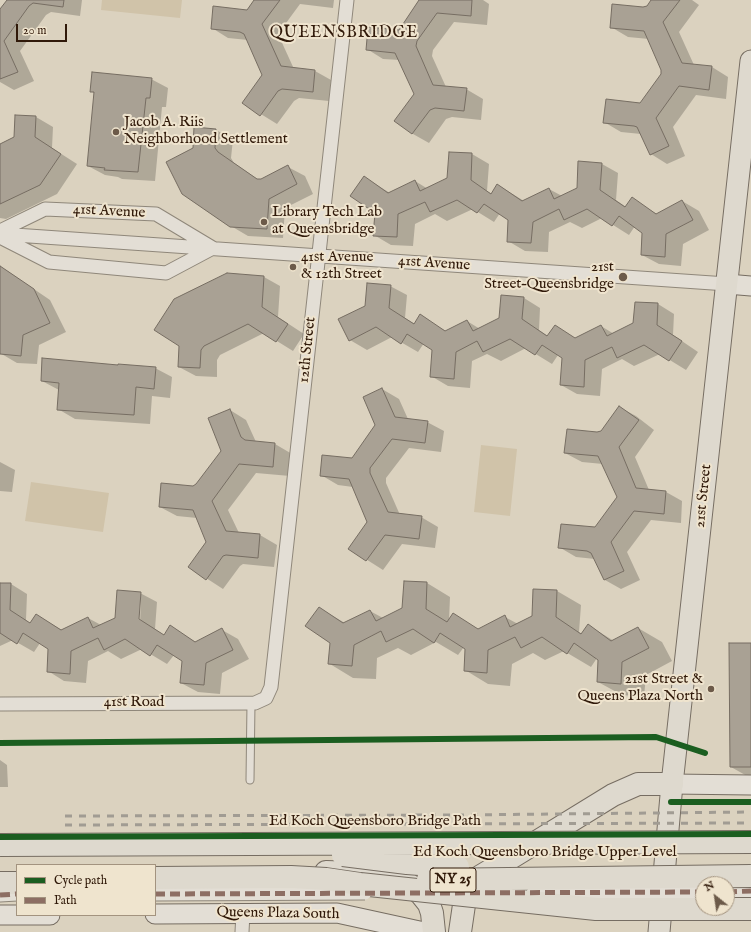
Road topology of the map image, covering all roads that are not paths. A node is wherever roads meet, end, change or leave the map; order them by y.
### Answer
1 (347, 0) edge
2 (751, 61) edge
3 (0, 231) edge
4 (0, 236) edge
5 (213, 248) junction
6 (319, 256) junction
7 (727, 284) junction
8 (751, 286) edge
9 (266, 698) joint
10 (251, 703) junction
11 (0, 704) edge
12 (250, 780) dead end
13 (672, 784) junction
14 (751, 785) edge
15 (751, 842) edge
16 (0, 845) edge
17 (751, 853) edge
18 (339, 855) junction
19 (0, 856) edge
20 (751, 870) edge
21 (156, 873) edge
22 (751, 876) edge
23 (0, 878) edge
24 (16, 878) edge
25 (156, 878) edge
26 (156, 882) edge
27 (0, 883) edge
28 (16, 883) edge
29 (751, 891) edge
30 (695, 892) edge
31 (735, 892) edge
32 (0, 894) edge
33 (16, 894) edge
34 (156, 894) edge
35 (751, 909) edge
36 (244, 913) junction
37 (156, 914) edge
38 (0, 915) edge
39 (16, 915) edge
40 (45, 916) edge
41 (462, 922) edge
42 (430, 926) edge
43 (43, 932) edge
44 (242, 932) edge
45 (659, 932) edge

1 - 6 street, 12th Street
2 - 7 main road, 21st Street
3 - 5 street, 41st Avenue
4 - 5 street, 41st Avenue
4 - 5 street, 41st Avenue
5 - 6 street, 41st Avenue
6 - 7 street, 41st Avenue
6 - 9 street, 12th Street
7 - 8 main road, 41st Avenue
7 - 13 main road, 21st Street
9 - 10 street, 41st Road
10 - 11 street, 41st Road
10 - 12 lane
13 - 14 main road
13 - 41 highway
13 - 45 main road, 21st Street
15 - 16 highway, bridge
17 - 18 highway, Ed Koch Queensboro Bridge Upper Level, bridge
18 - 19 highway
18 - 20 highway, bridge
21 - 42 highway
22 - 26 highway, NY 25, bridge
23 - 24 highway
25 - 35 highway, bridge
27 - 28 highway
29 - 31 street
30 - 34 street, bridge
32 - 33 street
36 - 37 main road, Queens Plaza South
36 - 42 main road, Queens Plaza South
36 - 44 street
38 - 39 main road
40 - 43 main road

